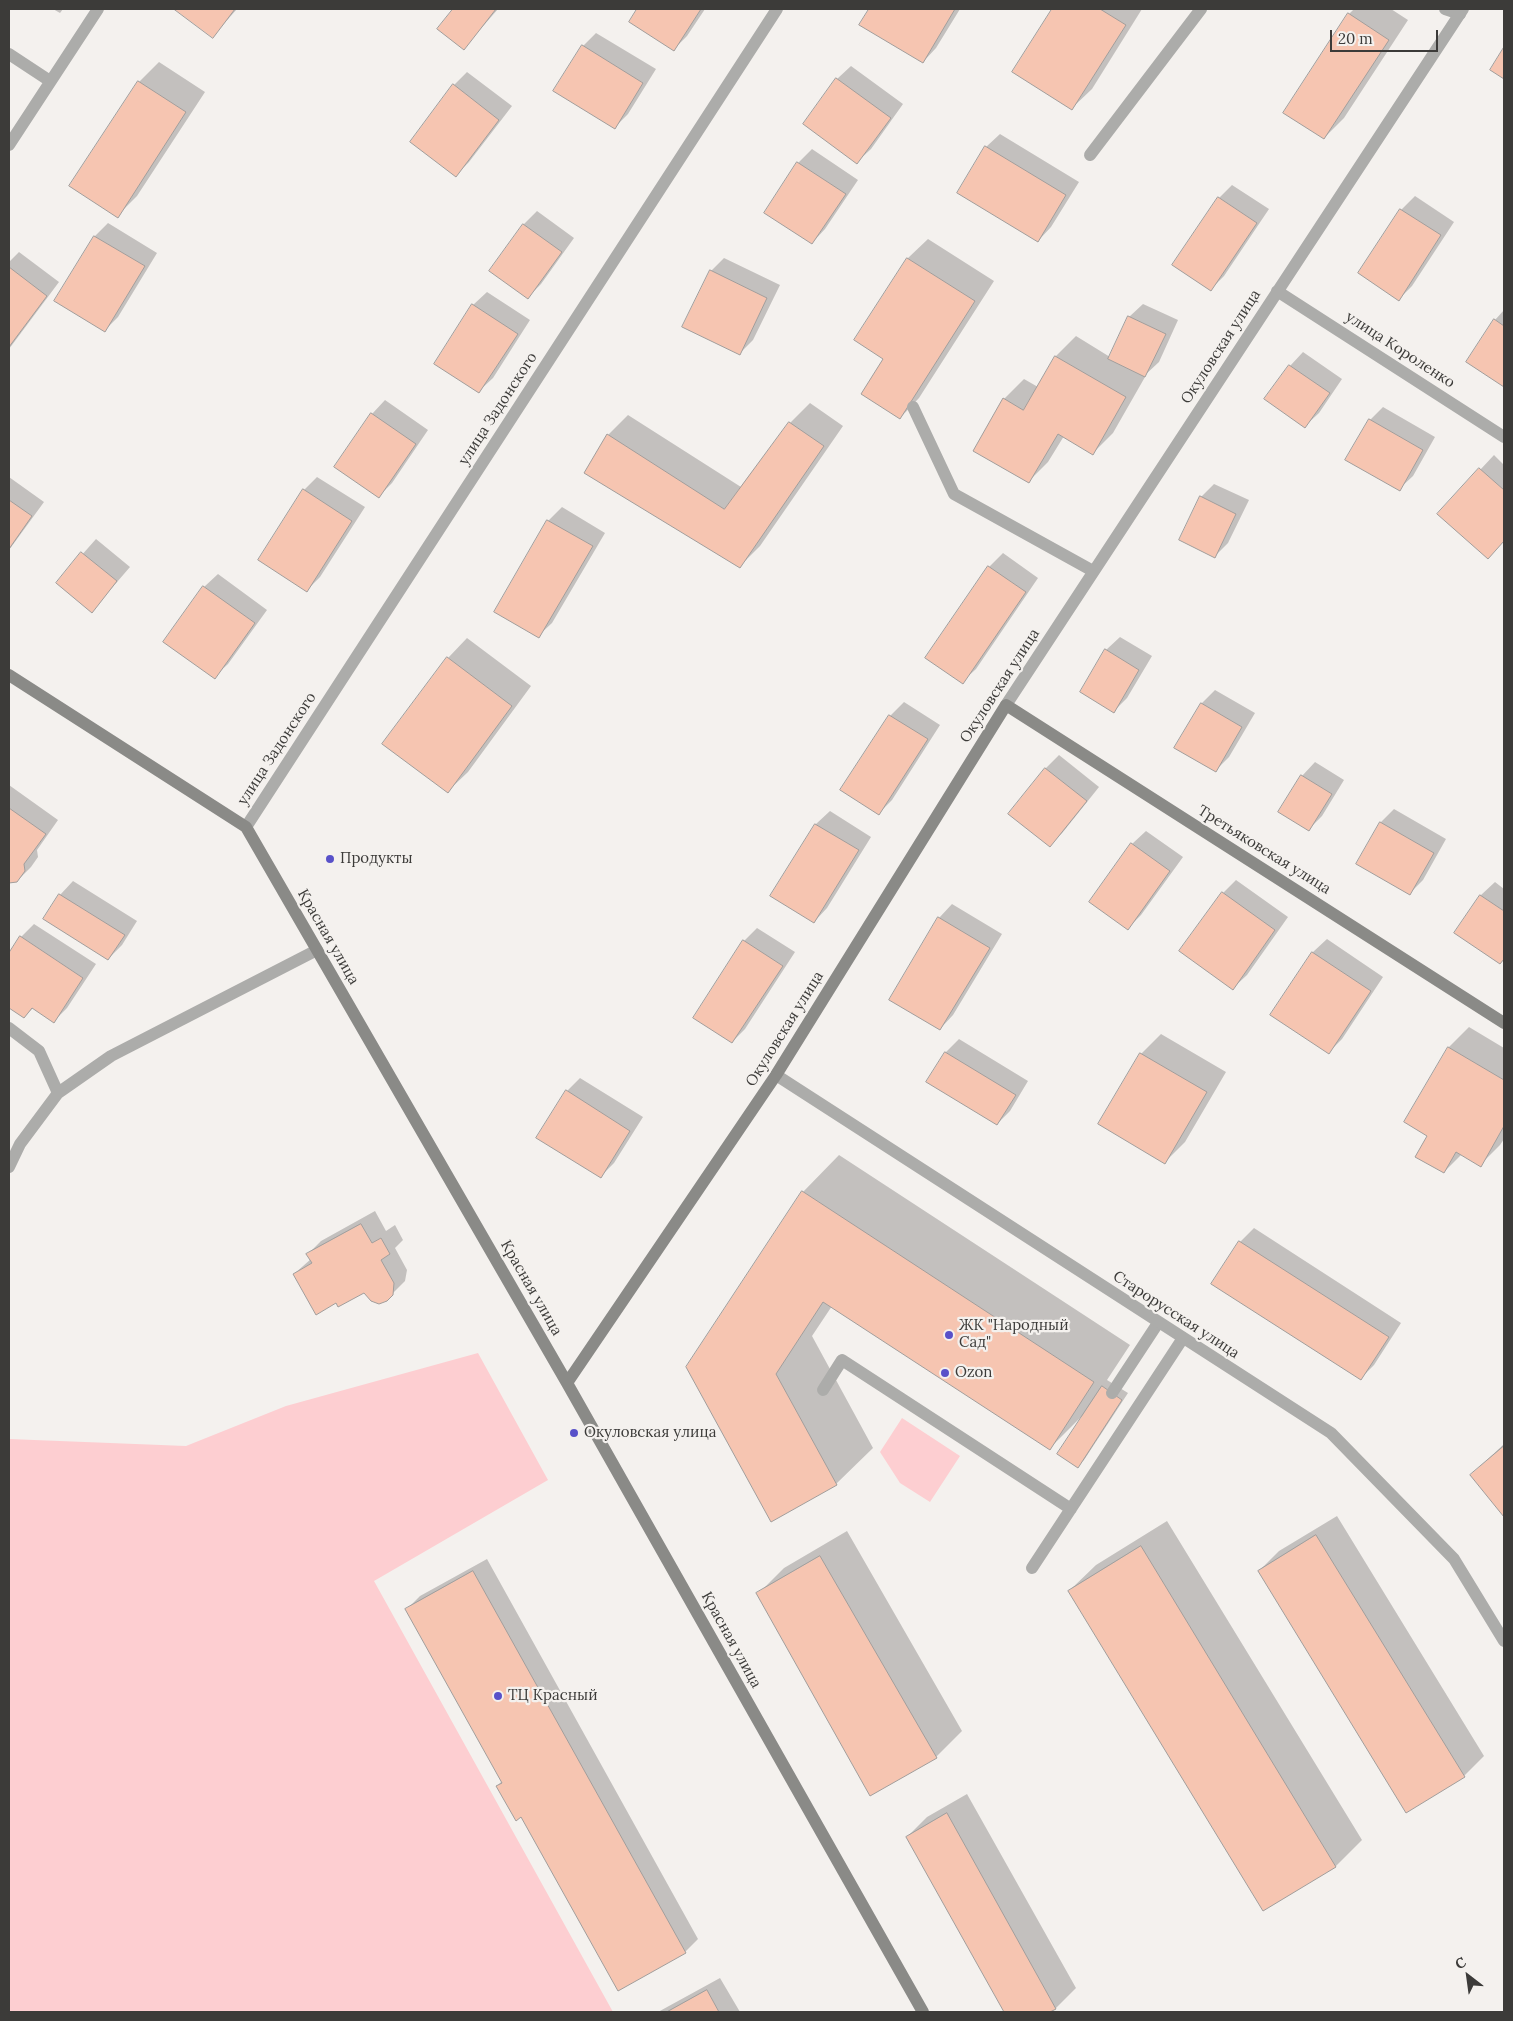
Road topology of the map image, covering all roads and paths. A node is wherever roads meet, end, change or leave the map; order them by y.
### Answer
1 (98, 9) edge
2 (777, 9) edge
3 (1201, 9) edge
4 (1445, 9) edge
5 (1462, 11) edge
6 (9, 54) edge
7 (50, 81) junction
8 (9, 145) edge
9 (1090, 155) dead end
10 (1277, 291) junction
11 (914, 407) dead end
12 (1504, 437) edge
13 (1093, 571) junction
14 (9, 675) edge
15 (1006, 705) junction
16 (246, 827) junction
17 (317, 950) junction
18 (1504, 1023) edge
19 (9, 1028) edge
20 (776, 1075) junction
21 (58, 1094) junction
22 (9, 1167) edge
23 (1158, 1322) junction
24 (1183, 1338) junction
25 (567, 1382) junction
26 (823, 1390) dead end
27 (1112, 1393) dead end
28 (1071, 1509) junction
29 (1032, 1568) dead end
30 (1504, 1641) edge
31 (923, 2012) edge

1 - 7 street
2 - 16 street, улица Задонского
3 - 9 street
4 - 5 street
5 - 10 street, Окуловская улица
6 - 7 street
7 - 8 street
10 - 12 street, улица Короленко
10 - 13 street, Окуловская улица
11 - 13 street
13 - 15 street, Окуловская улица
14 - 16 street, Красная улица
15 - 18 street, Третьяковская улица
15 - 20 street, Окуловская улица
16 - 17 street, Красная улица
17 - 21 street
17 - 25 street, Красная улица
19 - 21 street
20 - 23 street, Старорусская улица
20 - 25 street, Окуловская улица
21 - 22 street
23 - 24 street, Старорусская улица
23 - 27 street
24 - 28 street
24 - 30 street, Старорусская улица
25 - 31 street, Красная улица
26 - 28 street
28 - 29 street

